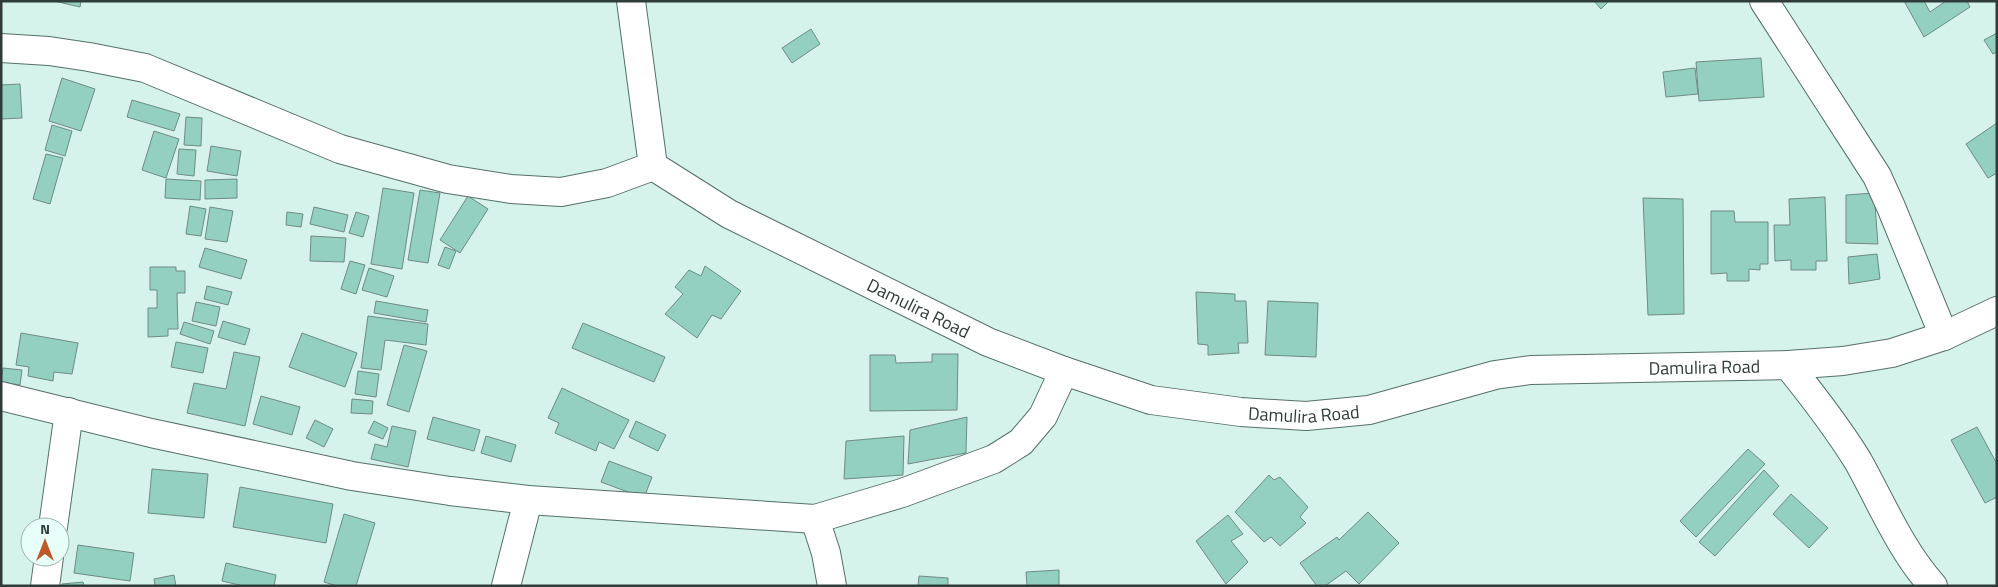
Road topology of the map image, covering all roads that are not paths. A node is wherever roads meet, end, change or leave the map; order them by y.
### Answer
1 (631, 1) edge
2 (1764, 1) edge
3 (1, 48) edge
4 (653, 166) junction
5 (1997, 310) edge
6 (1944, 336) junction
7 (1788, 365) junction
8 (1064, 371) junction
9 (1, 396) edge
10 (69, 412) junction
11 (528, 500) junction
12 (54, 517) edge
13 (815, 519) junction
14 (48, 567) edge
15 (45, 586) edge
16 (506, 586) edge
17 (832, 586) edge
18 (1933, 586) edge

1 - 4 street
2 - 6 street
3 - 4 street
4 - 8 street, Damulira Road
5 - 6 street, Damulira Road
6 - 7 street, Damulira Road
7 - 8 street, Damulira Road
7 - 18 street
8 - 13 street
9 - 10 street
10 - 11 street
10 - 12 street
11 - 13 street
11 - 16 street
13 - 17 street
14 - 15 street

